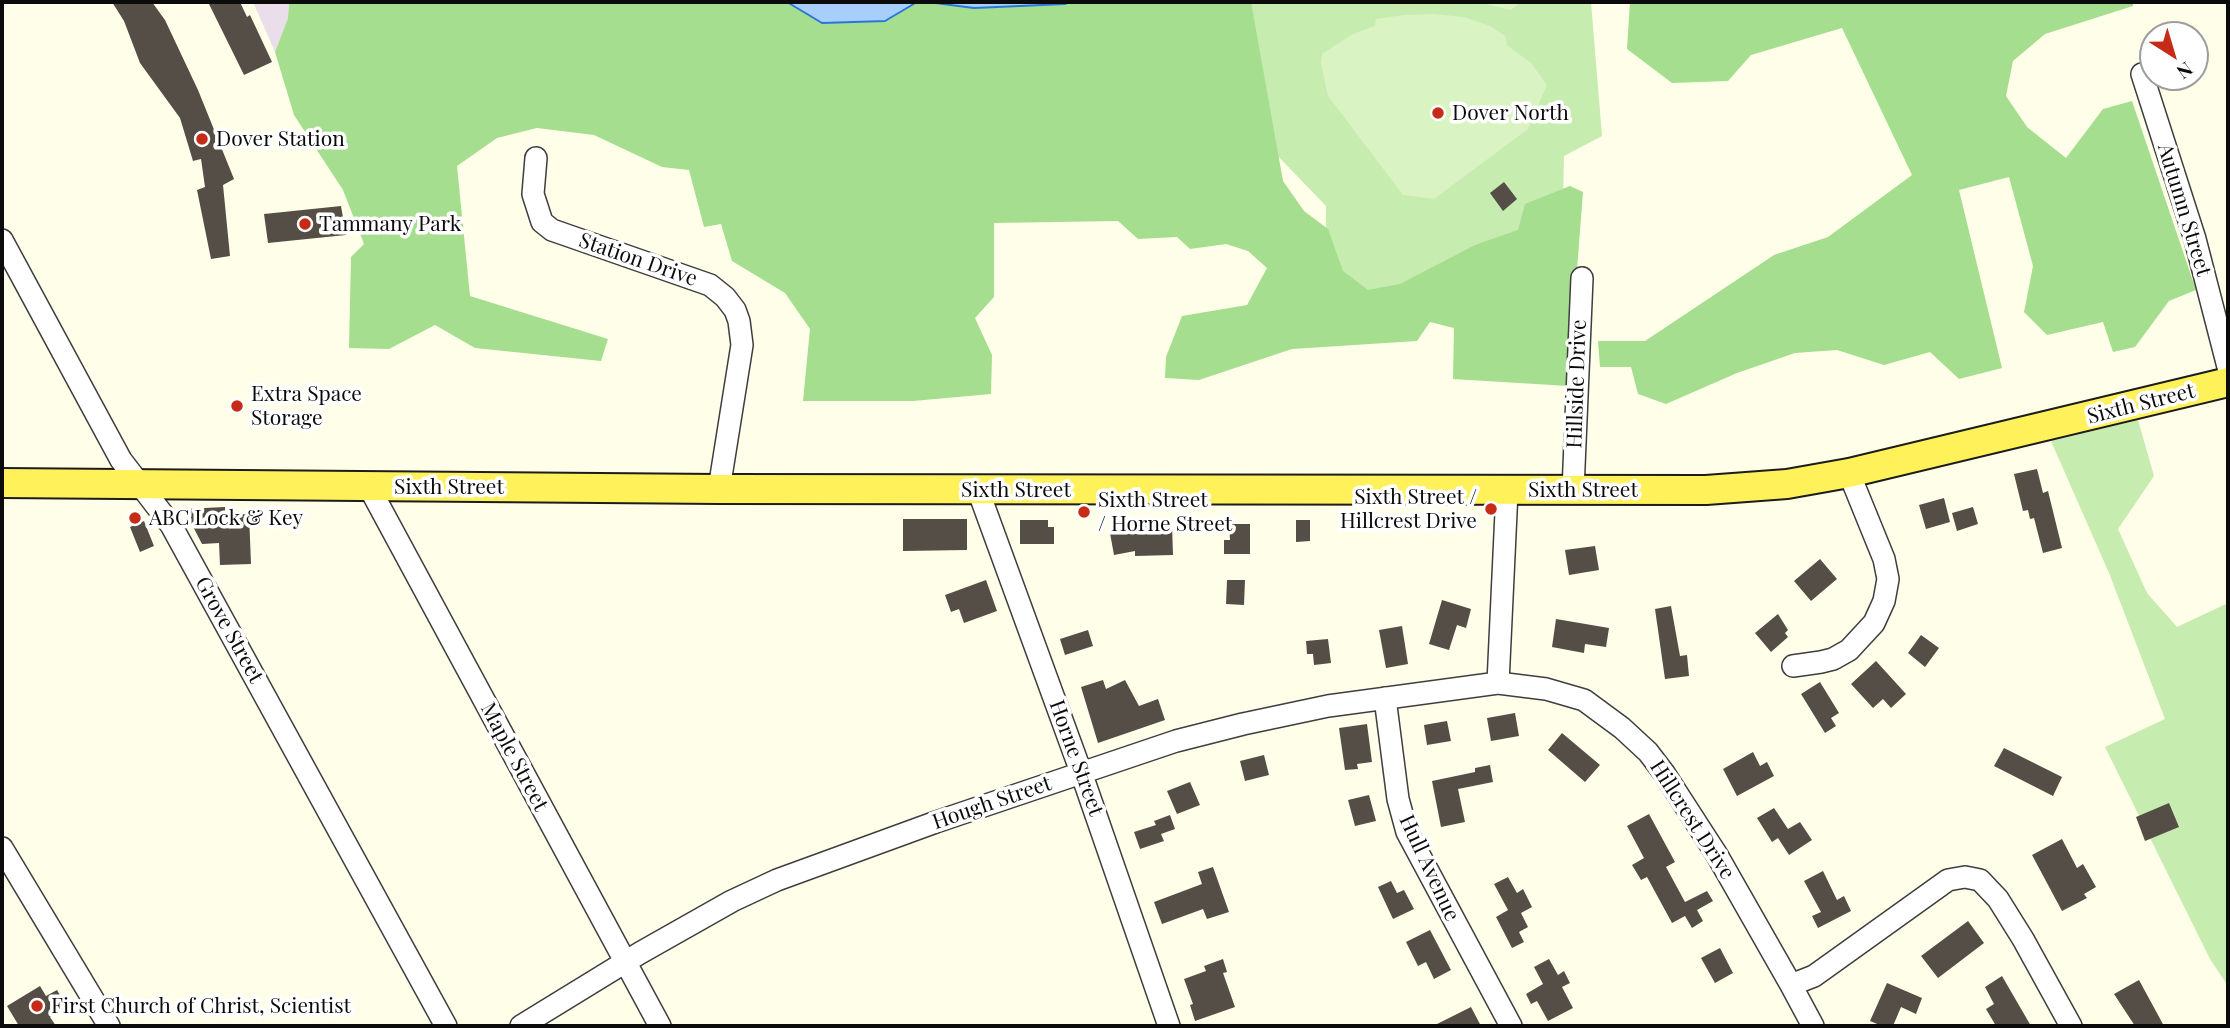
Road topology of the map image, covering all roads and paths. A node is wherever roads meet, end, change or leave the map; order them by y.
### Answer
1 (2148, 91) edge
2 (536, 158) dead end
3 (2, 240) edge
4 (1582, 278) dead end
5 (2228, 367) edge
6 (2228, 382) edge
7 (1849, 473) junction
8 (2, 483) edge
9 (141, 484) junction
10 (369, 487) junction
11 (719, 489) junction
12 (978, 490) junction
13 (1573, 490) junction
14 (1507, 491) junction
15 (1793, 666) dead end
16 (1499, 683) junction
17 (1385, 698) junction
18 (1081, 772) junction
19 (2, 848) edge
20 (625, 963) junction
21 (1791, 985) junction
22 (109, 1026) edge
23 (446, 1026) edge
24 (521, 1026) edge
25 (660, 1026) edge
26 (1170, 1026) edge
27 (1511, 1026) edge
28 (1812, 1026) edge
29 (2071, 1026) edge

1 - 5 street, Autumn Street
2 - 11 street, Station Drive
3 - 9 street, Grove Street
4 - 13 street, Hillside Drive
6 - 7 main road, Sixth Street
7 - 13 main road, Sixth Street
7 - 15 street
8 - 9 main road, Sixth Street
9 - 10 main road, Sixth Street
9 - 23 street, Grove Street
10 - 11 main road, Sixth Street
10 - 20 street, Maple Street
11 - 12 main road, Sixth Street
12 - 14 main road, Sixth Street
12 - 18 street, Horne Street
13 - 14 main road, Sixth Street
14 - 16 street
16 - 17 street, Hough Street
16 - 21 street, Hillcrest Drive
17 - 18 street, Hough Street
17 - 27 street, Hull Avenue
18 - 20 street, Hough Street
18 - 26 street, Horne Street
19 - 22 street
20 - 24 street, Hough Street
20 - 25 street, Maple Street
21 - 28 street, Hillcrest Drive
21 - 29 street

